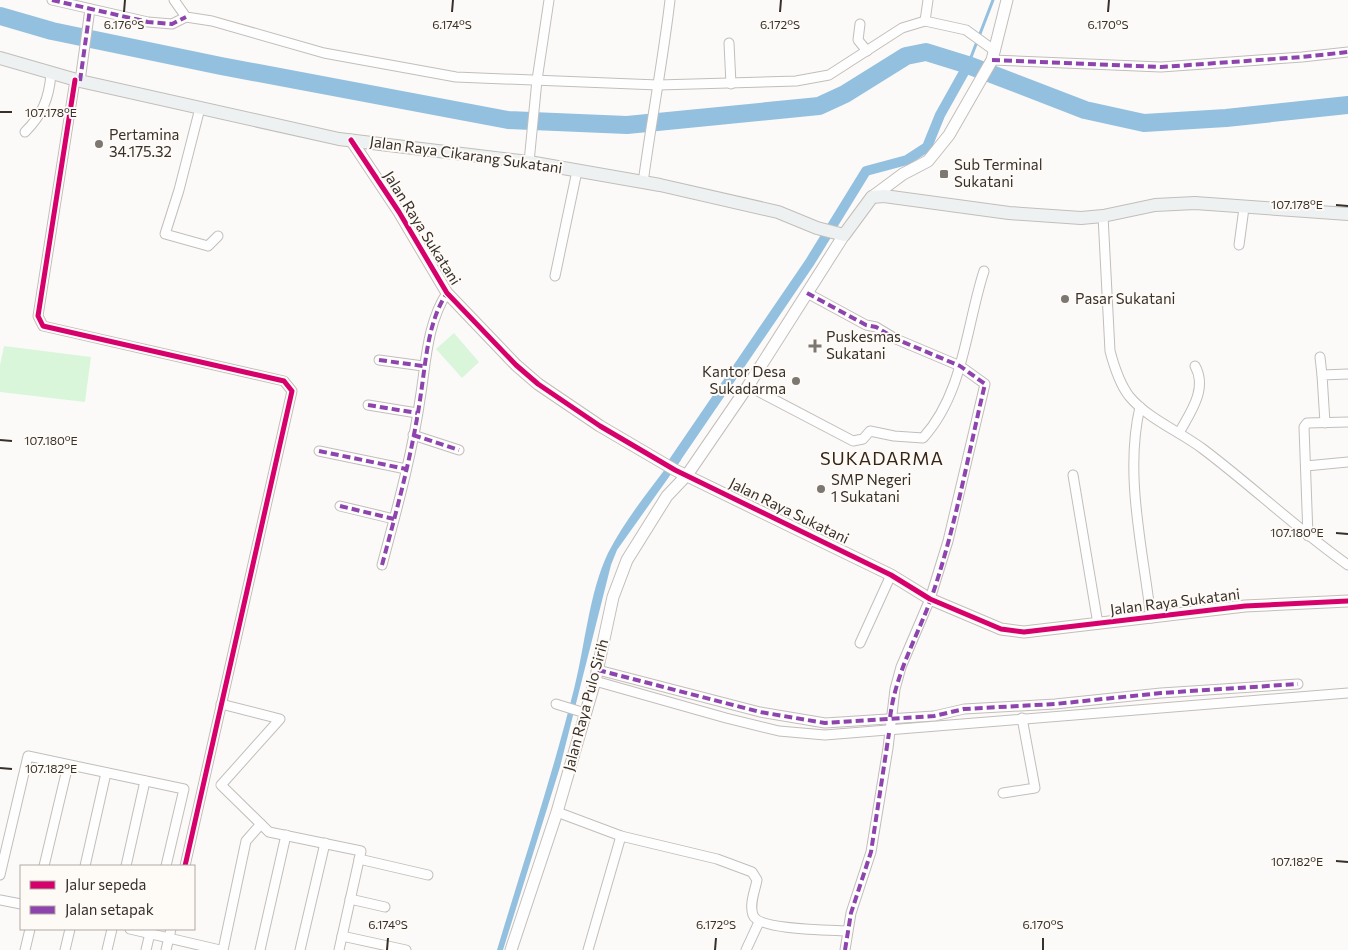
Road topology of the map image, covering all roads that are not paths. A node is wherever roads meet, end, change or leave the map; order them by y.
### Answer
1 (52, 0) edge
2 (174, 0) edge
3 (549, 0) edge
4 (670, 0) edge
5 (928, 0) edge
6 (1007, 0) edge
7 (90, 9) junction
8 (186, 18) junction
9 (924, 21) junction
10 (860, 24) dead end
11 (729, 43) dead end
12 (867, 51) junction
13 (1348, 52) edge
14 (0, 58) edge
15 (992, 60) junction
16 (51, 74) junction
17 (537, 80) junction
18 (78, 81) junction
19 (731, 84) junction
20 (658, 85) junction
21 (200, 108) junction
22 (25, 132) dead end
23 (351, 140) junction
24 (530, 156) junction
25 (577, 171) junction
26 (643, 183) junction
27 (872, 197) junction
28 (1244, 208) junction
29 (1348, 214) edge
30 (1103, 216) junction
31 (839, 234) junction
32 (218, 236) dead end
33 (1239, 245) dead end
34 (984, 271) dead end
35 (555, 276) dead end
36 (447, 293) junction
37 (807, 293) junction
38 (1320, 357) dead end
39 (379, 360) dead end
40 (424, 366) junction
41 (960, 366) junction
42 (1195, 366) dead end
43 (1348, 374) edge
44 (1322, 375) junction
45 (748, 386) junction
46 (368, 405) dead end
47 (1140, 407) junction
48 (417, 413) junction
49 (1348, 422) edge
50 (1325, 423) junction
51 (1179, 433) junction
52 (413, 435) junction
53 (319, 450) dead end
54 (459, 450) dead end
55 (1348, 462) edge
56 (1306, 466) junction
57 (406, 469) junction
58 (687, 475) junction
59 (1073, 475) dead end
60 (340, 506) dead end
61 (394, 519) junction
62 (1308, 536) junction
63 (1348, 564) edge
64 (382, 565) dead end
65 (891, 575) junction
66 (930, 599) junction
67 (1348, 601) edge
68 (1151, 618) junction
69 (1098, 624) junction
70 (860, 643) dead end
71 (596, 675) junction
72 (1298, 684) dead end
73 (687, 693) junction
74 (1348, 693) edge
75 (715, 701) junction
76 (1087, 701) junction
77 (221, 704) junction
78 (556, 704) dead end
79 (691, 708) junction
80 (582, 712) junction
81 (1087, 713) junction
82 (712, 714) junction
83 (890, 718) junction
84 (1022, 718) junction
85 (800, 720) junction
86 (799, 733) junction
87 (889, 734) junction
88 (68, 765) junction
89 (106, 773) junction
90 (145, 781) junction
91 (1002, 793) dead end
92 (557, 812) junction
93 (262, 824) junction
94 (286, 835) junction
95 (621, 836) junction
96 (325, 843) junction
97 (359, 859) junction
98 (44, 865) edge
99 (84, 865) edge
100 (126, 865) edge
101 (166, 865) edge
102 (185, 865) edge
103 (0, 875) edge
104 (428, 875) dead end
105 (350, 899) junction
106 (0, 900) edge
107 (20, 904) edge
108 (385, 907) dead end
109 (759, 922) junction
110 (30, 930) edge
111 (70, 930) edge
112 (112, 930) edge
113 (151, 931) edge
114 (847, 931) junction
115 (170, 933) edge
116 (342, 936) junction
117 (184, 946) edge
118 (25, 950) edge
119 (65, 950) edge
120 (107, 950) edge
121 (146, 950) edge
122 (166, 950) edge
123 (221, 950) edge
124 (260, 950) edge
125 (300, 950) edge
126 (339, 950) edge
127 (406, 950) edge
128 (511, 950) edge
129 (588, 950) edge
130 (746, 950) edge
131 (845, 950) edge

1 - 7 street
2 - 8 street
3 - 17 street
4 - 20 street
5 - 9 street
6 - 15 street
7 - 8 street
7 - 18 street
8 - 17 street
9 - 12 street
9 - 15 street
10 - 12 street
11 - 19 street
12 - 19 street
13 - 15 street
14 - 16 main road, Jalan Raya Cikarang Sukatani
15 - 27 street
16 - 18 main road, Jalan Raya Cikarang Sukatani
16 - 22 street
17 - 20 street
17 - 24 street
18 - 21 main road, Jalan Raya Cikarang Sukatani
18 - 77 street
19 - 20 street
20 - 26 street
21 - 23 main road, Jalan Raya Cikarang Sukatani
21 - 32 street
23 - 24 main road, Jalan Raya Cikarang Sukatani
23 - 36 street, Jalan Raya Sukatani
24 - 25 main road, Jalan Raya Cikarang Sukatani
25 - 26 main road, Jalan Raya Cikarang Sukatani
25 - 35 street
26 - 31 main road, Jalan Raya Cikarang Sukatani
27 - 30 main road
27 - 31 main road
28 - 29 main road
28 - 30 main road
28 - 33 street
30 - 47 street
31 - 37 street
34 - 41 street
36 - 40 street
36 - 58 street, Jalan Raya Sukatani
37 - 41 street
37 - 45 street
38 - 44 street
39 - 40 street
40 - 48 street
41 - 45 street
41 - 66 street
42 - 51 street
43 - 44 street
44 - 50 street
45 - 58 street
46 - 48 street
47 - 51 street
47 - 68 street
48 - 52 street
49 - 50 street
50 - 56 street
51 - 62 street
52 - 54 street
52 - 57 street
53 - 57 street
55 - 56 street
56 - 62 street
57 - 61 street
58 - 65 street, Jalan Raya Sukatani
58 - 71 street, Jalan Raya Pulo Sirih
59 - 69 street
60 - 61 street
61 - 64 street
62 - 63 street
65 - 66 street, Jalan Raya Sukatani
65 - 70 street
66 - 69 street, Jalan Raya Sukatani
66 - 83 street
67 - 68 street, Jalan Raya Sukatani
68 - 69 street, Jalan Raya Sukatani
71 - 73 street
71 - 79 street
71 - 80 street, Jalan Raya Pulo Sirih
72 - 76 street
73 - 75 street
73 - 79 street
74 - 81 street
75 - 82 street
75 - 85 street
76 - 81 street
76 - 83 street
77 - 93 street
77 - 102 street
78 - 80 street
79 - 82 street
80 - 92 street, Jalan Raya Pulo Sirih
81 - 84 street
82 - 86 street
83 - 85 street
83 - 87 street
84 - 87 street
84 - 91 street
85 - 86 street
86 - 87 street
87 - 114 street
88 - 89 street
88 - 98 street
88 - 103 street
89 - 90 street
89 - 99 street
90 - 100 street
90 - 101 street
92 - 95 street
92 - 128 street, Jalan Raya Pulo Sirih
93 - 94 street
93 - 123 street
94 - 96 street
94 - 124 street
95 - 109 street
95 - 129 street
96 - 97 street
96 - 125 street
97 - 104 street
97 - 105 street
105 - 108 street
105 - 116 street
106 - 107 street
109 - 114 street
109 - 130 street
110 - 118 street
111 - 119 street
112 - 120 street
113 - 115 street
113 - 121 street
114 - 131 street
115 - 117 street
115 - 122 street
116 - 126 street
116 - 127 street
117 - 123 street

